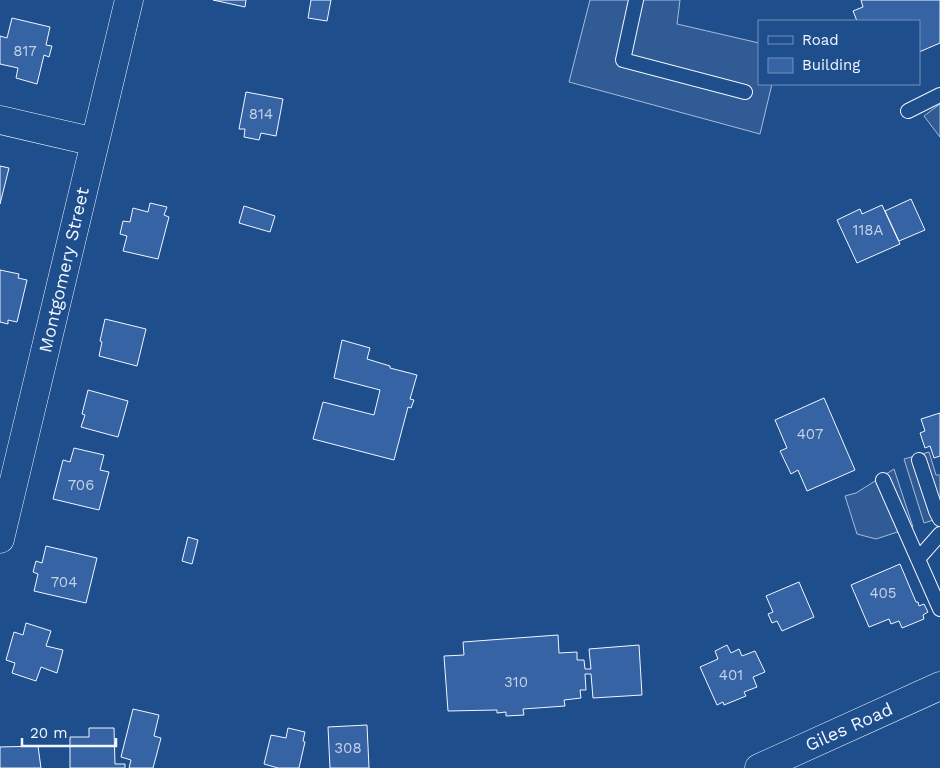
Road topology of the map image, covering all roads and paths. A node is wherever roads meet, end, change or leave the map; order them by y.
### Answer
1 (129, 0) edge
2 (636, 0) edge
3 (745, 92) dead end
4 (940, 95) edge
5 (908, 111) dead end
6 (0, 120) edge
7 (94, 142) junction
8 (919, 460) dead end
9 (883, 480) dead end
10 (940, 519) edge
11 (940, 534) edge
12 (0, 539) edge
13 (918, 559) junction
14 (940, 609) edge
15 (940, 686) edge
16 (771, 765) edge

1 - 7 street, Montgomery Street
2 - 3 lane
4 - 5 lane
6 - 7 street
7 - 12 street, Montgomery Street
8 - 10 lane
9 - 13 lane
11 - 13 lane
13 - 14 lane
15 - 16 street, Giles Road

